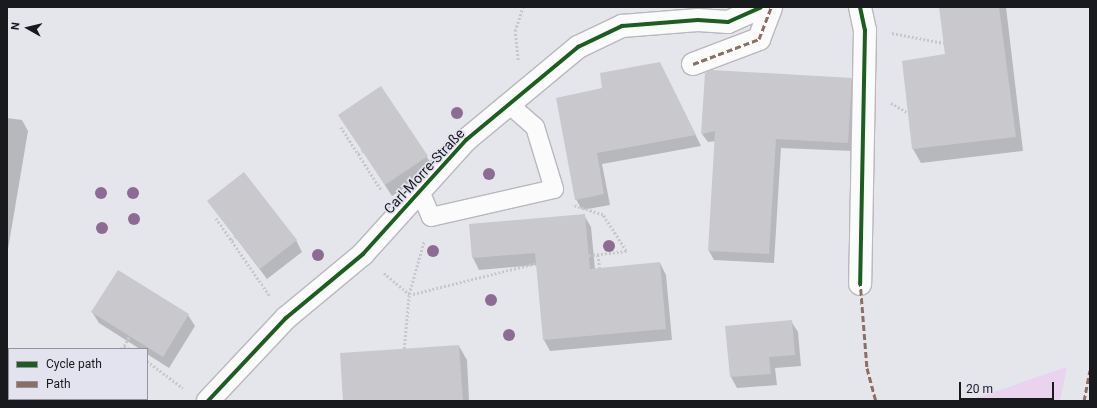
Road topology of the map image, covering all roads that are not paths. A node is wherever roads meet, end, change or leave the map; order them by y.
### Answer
1 (761, 7) edge
2 (771, 7) edge
3 (860, 7) edge
4 (693, 64) dead end
5 (515, 99) junction
6 (420, 191) junction
7 (860, 284) dead end
8 (208, 401) edge

1 - 5 street, Carl-Morre-Straße
2 - 4 street
3 - 7 street
5 - 6 street, Carl-Morre-Straße
5 - 6 lane
6 - 8 street, Carl-Morre-Straße

